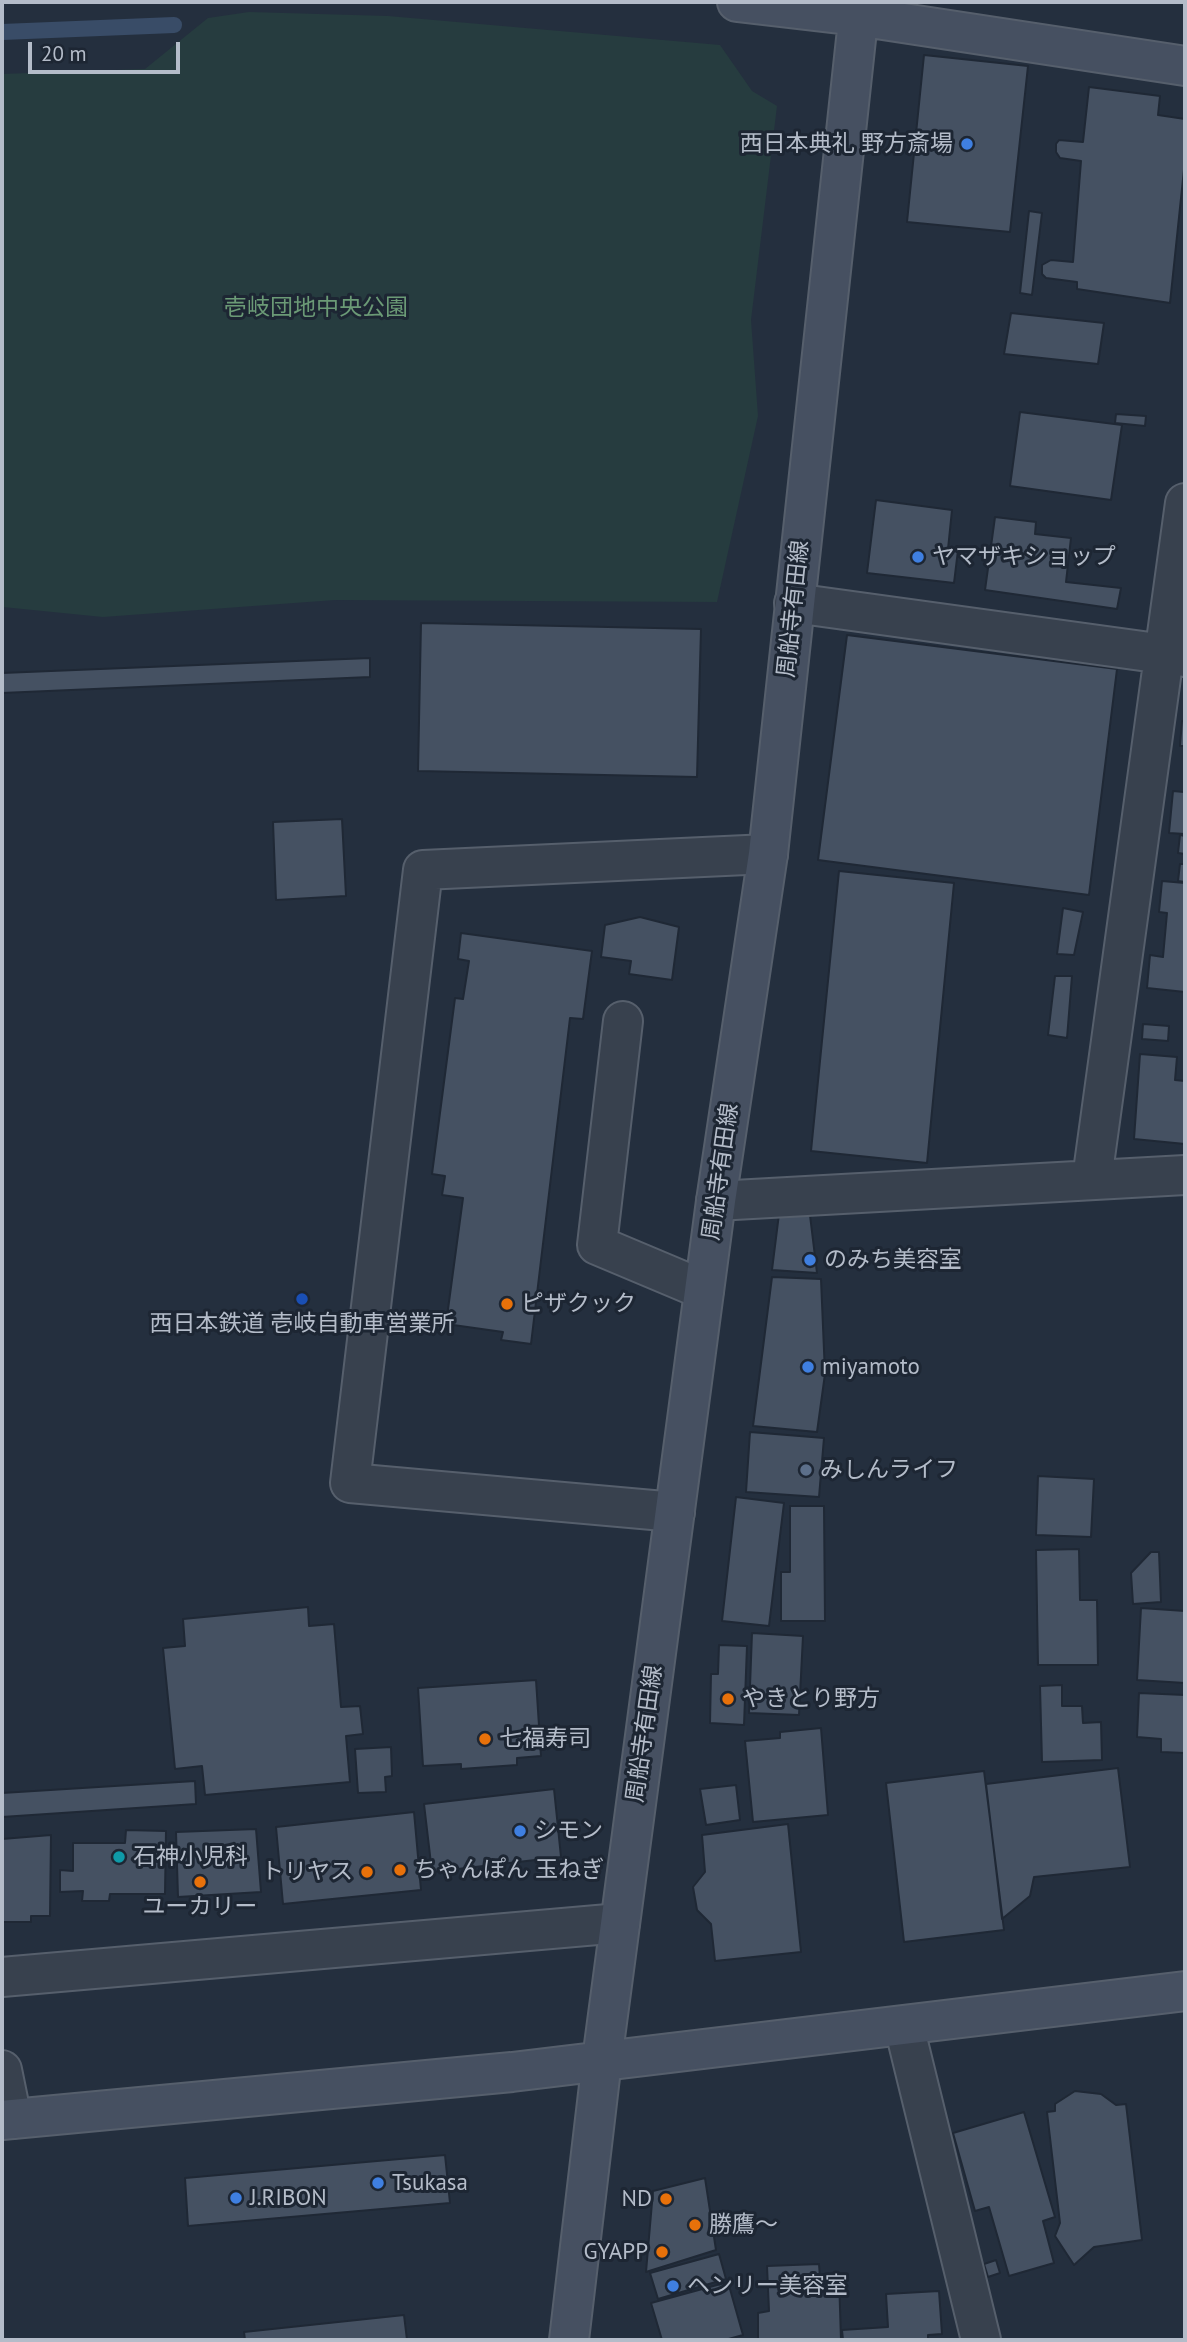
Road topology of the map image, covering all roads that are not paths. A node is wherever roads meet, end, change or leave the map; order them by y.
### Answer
1 (737, 2) edge
2 (859, 9) edge
3 (1185, 66) edge
4 (1185, 503) edge
5 (794, 603) junction
6 (1175, 656) edge
7 (768, 855) junction
8 (623, 1021) dead end
9 (1185, 1175) edge
10 (1092, 1179) junction
11 (716, 1201) junction
12 (704, 1290) junction
13 (675, 1512) junction
14 (620, 1923) junction
15 (2, 1977) edge
16 (1185, 1991) edge
17 (904, 2026) junction
18 (602, 2060) junction
19 (2, 2070) edge
20 (7, 2119) edge
21 (569, 2340) edge
22 (981, 2340) edge

1 - 2 main road
2 - 3 main road
2 - 5 main road, 周船寺有田線
4 - 6 street
5 - 6 street
5 - 7 main road, 周船寺有田線
6 - 10 street
7 - 11 main road, 周船寺有田線
7 - 13 street
8 - 12 street
9 - 10 street
10 - 11 street
11 - 12 main road, 周船寺有田線
12 - 13 main road, 周船寺有田線
13 - 14 main road, 周船寺有田線
14 - 15 street
14 - 18 main road, 周船寺有田線
16 - 17 main road
17 - 18 main road
17 - 22 street
18 - 20 main road
18 - 21 main road, 周船寺有田線
19 - 20 street

